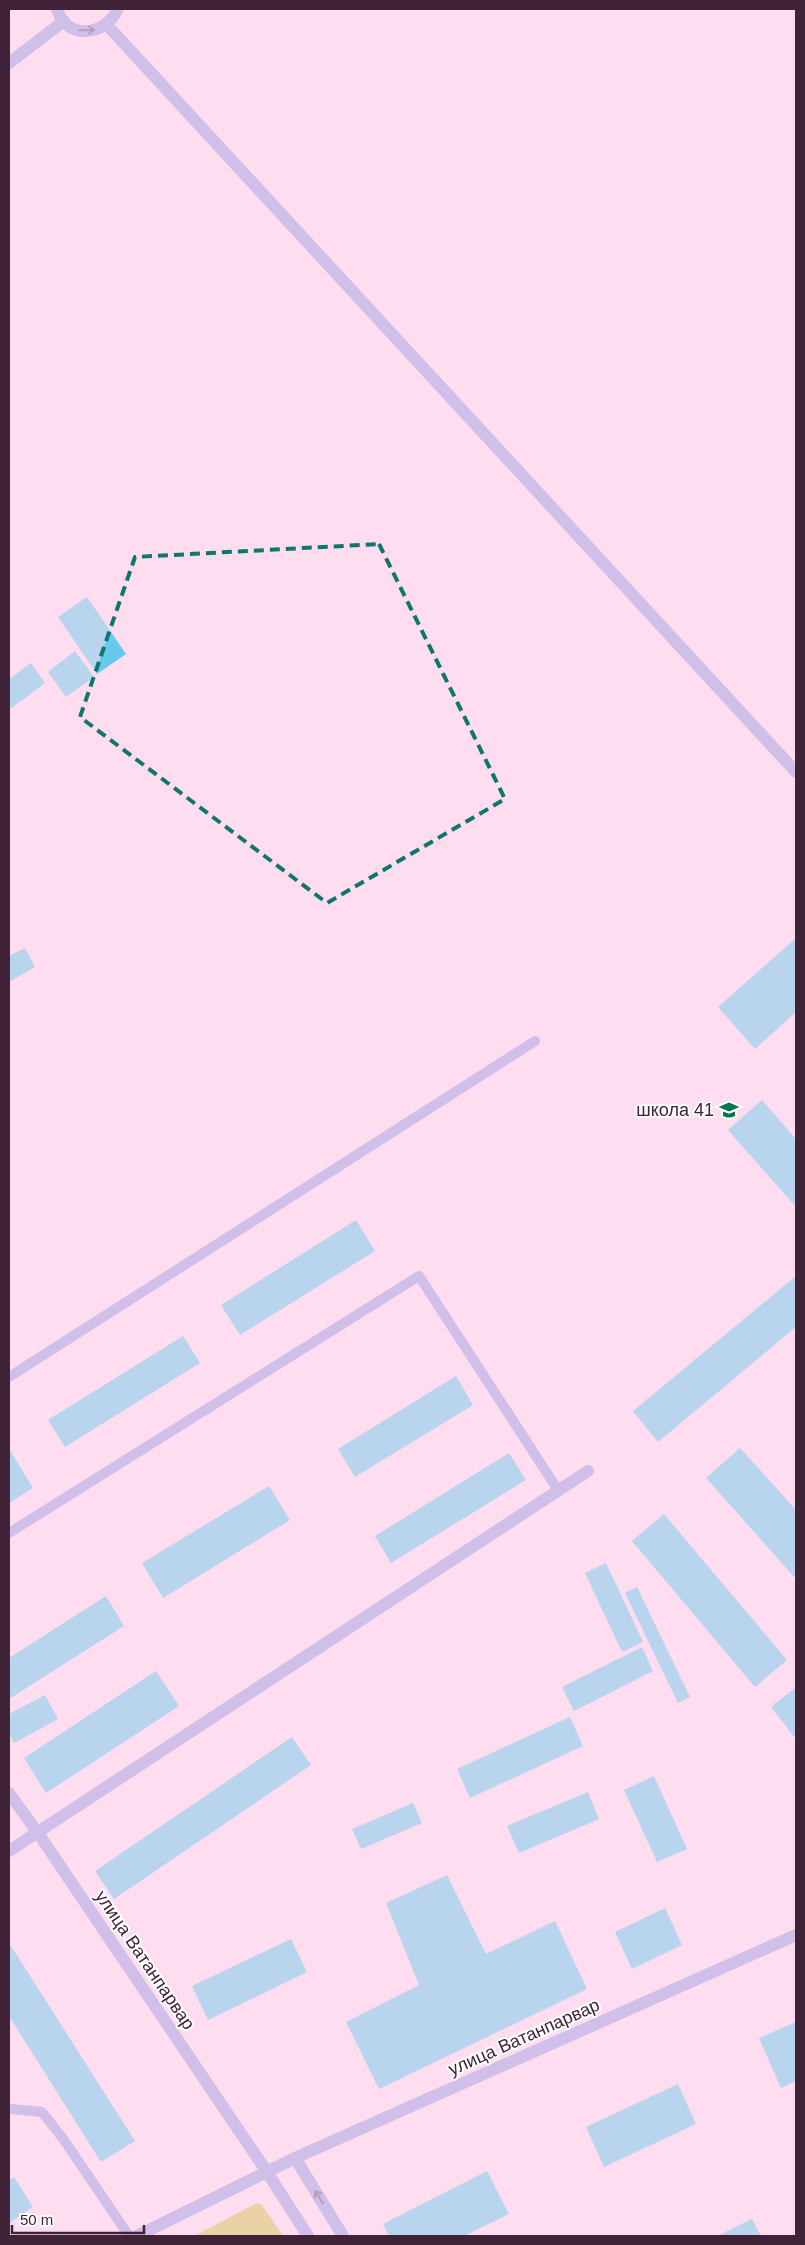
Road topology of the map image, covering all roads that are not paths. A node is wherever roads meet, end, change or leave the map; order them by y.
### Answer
1 (58, 9) edge
2 (118, 9) edge
3 (64, 21) junction
4 (107, 25) junction
5 (9, 63) edge
6 (796, 772) edge
7 (536, 1041) dead end
8 (9, 1377) edge
9 (588, 1471) dead end
10 (558, 1490) junction
11 (9, 1533) edge
12 (9, 1793) edge
13 (38, 1833) junction
14 (9, 1851) edge
15 (796, 1935) edge
16 (9, 2108) edge
17 (295, 2158) junction
18 (267, 2172) junction
19 (129, 2236) edge
20 (137, 2236) edge
21 (308, 2236) edge
22 (343, 2236) edge

1 - 3 street
2 - 4 street
3 -> 4 street
3 - 5 street
4 - 6 street
7 - 8 lane
9 - 10 street
10 - 11 lane
10 - 13 street
12 - 13 street, улица Ватанпарвар
13 - 14 street
13 - 18 street, улица Ватанпарвар
15 - 17 street, улица Ватанпарвар
16 - 19 lane
17 - 18 street, улица Ватанпарвар
22 -> 17 street
18 - 20 street, улица Ватанпарвар
18 - 21 street

